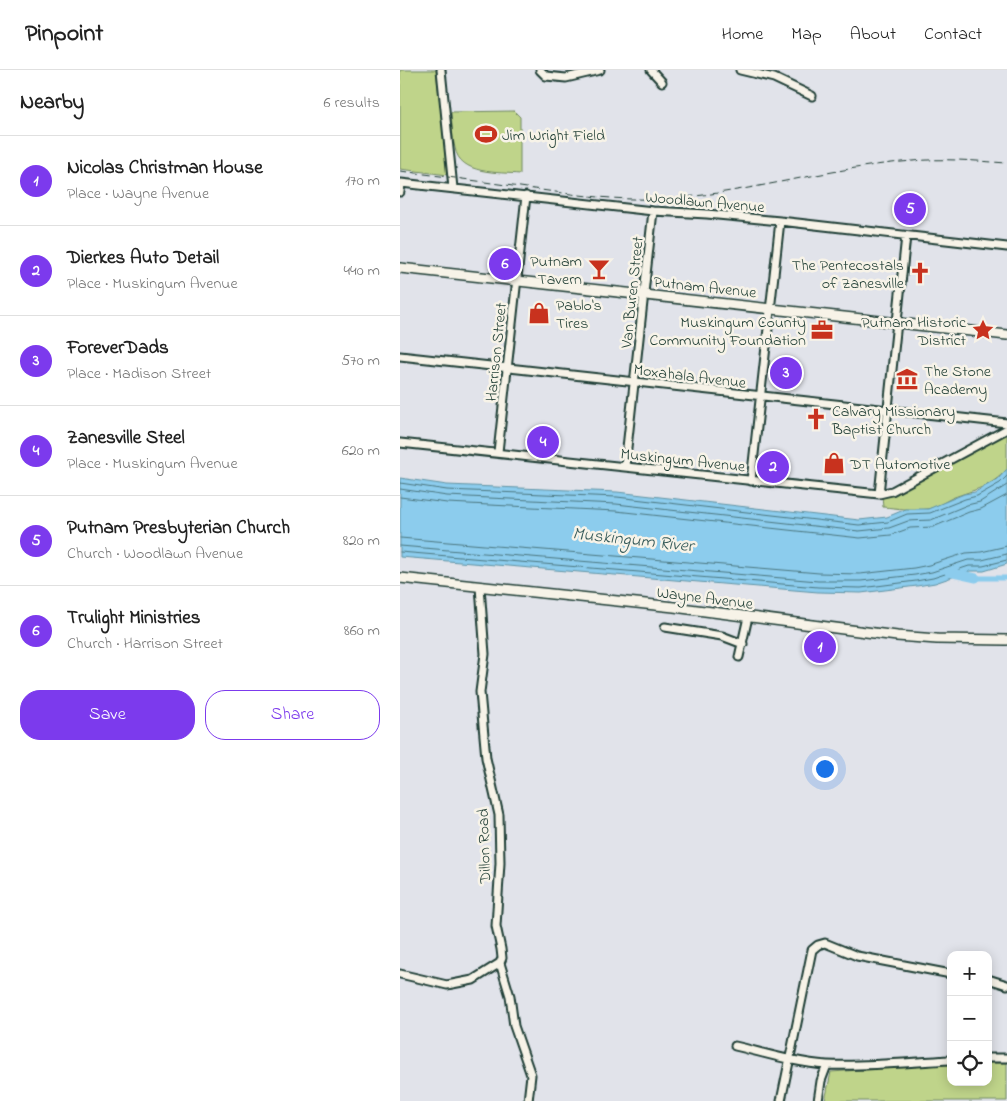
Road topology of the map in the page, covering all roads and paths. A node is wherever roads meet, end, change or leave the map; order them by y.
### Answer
1 (441, 70) edge
2 (540, 70) edge
3 (600, 70) edge
4 (651, 70) edge
5 (740, 70) edge
6 (662, 82) dead end
7 (812, 96) dead end
8 (401, 183) edge
9 (453, 188) junction
10 (400, 192) edge
11 (526, 196) junction
12 (654, 211) junction
13 (780, 222) junction
14 (906, 236) junction
15 (1007, 247) edge
16 (400, 268) edge
17 (517, 281) junction
18 (644, 295) junction
19 (771, 309) junction
20 (897, 322) junction
21 (1007, 334) edge
22 (400, 356) edge
23 (507, 368) junction
24 (634, 382) junction
25 (761, 397) junction
26 (888, 410) junction
27 (1007, 423) edge
28 (1007, 429) edge
29 (400, 443) edge
30 (498, 452) junction
31 (625, 466) junction
32 (752, 481) junction
33 (879, 494) junction
34 (400, 578) edge
35 (480, 586) junction
36 (748, 617) junction
37 (665, 627) dead end
38 (1007, 640) edge
39 (743, 644) junction
40 (739, 657) dead end
41 (500, 962) junction
42 (947, 973) edge
43 (400, 974) edge
44 (992, 980) edge
45 (1007, 985) edge
46 (736, 1046) dead end
47 (992, 1058) edge
48 (1007, 1058) edge
49 (789, 1059) junction
50 (947, 1060) edge
51 (827, 1065) junction
52 (528, 1101) edge
53 (781, 1101) edge
54 (818, 1101) edge

1 - 9 street
2 - 3 street
4 - 6 street
5 - 7 street
8 - 9 street, Woodlawn Avenue
8 - 10 street
9 - 11 street, Woodlawn Avenue
11 - 12 street, Woodlawn Avenue
11 - 17 street, Harrison Street
12 - 13 street, Woodlawn Avenue
12 - 18 street, Van Buren Street
13 - 14 street, Woodlawn Avenue
13 - 19 street
14 - 15 street, Woodlawn Avenue
14 - 20 street
16 - 17 main road, Putnam Avenue
17 - 18 main road, Putnam Avenue
17 - 23 street, Harrison Street
18 - 19 main road, Putnam Avenue
18 - 24 street, Van Buren Street
19 - 20 main road, Putnam Avenue
19 - 25 street
20 - 21 main road, Putnam Avenue
20 - 26 street
22 - 23 street, Moxahala Avenue
23 - 24 street, Moxahala Avenue
23 - 30 street, Harrison Street
24 - 25 street, Moxahala Avenue
24 - 31 street, Van Buren Street
25 - 26 street, Moxahala Avenue
25 - 32 street
26 - 27 street, Moxahala Avenue
26 - 33 street
28 - 33 street, Muskingum Avenue
29 - 30 street, Muskingum Avenue
30 - 31 street, Muskingum Avenue
31 - 32 street, Muskingum Avenue
32 - 33 street, Muskingum Avenue
34 - 35 main road, Wayne Avenue
35 - 36 main road, Wayne Avenue
35 - 41 street, Dillon Road
36 - 38 main road, Wayne Avenue
36 - 39 street
37 - 39 street
39 - 40 street
41 - 43 street
41 - 52 street, Dillon Road
42 - 49 street
44 - 45 street
46 - 49 street
47 - 48 street
49 - 51 street
49 - 53 street
50 - 51 street
51 - 54 street

